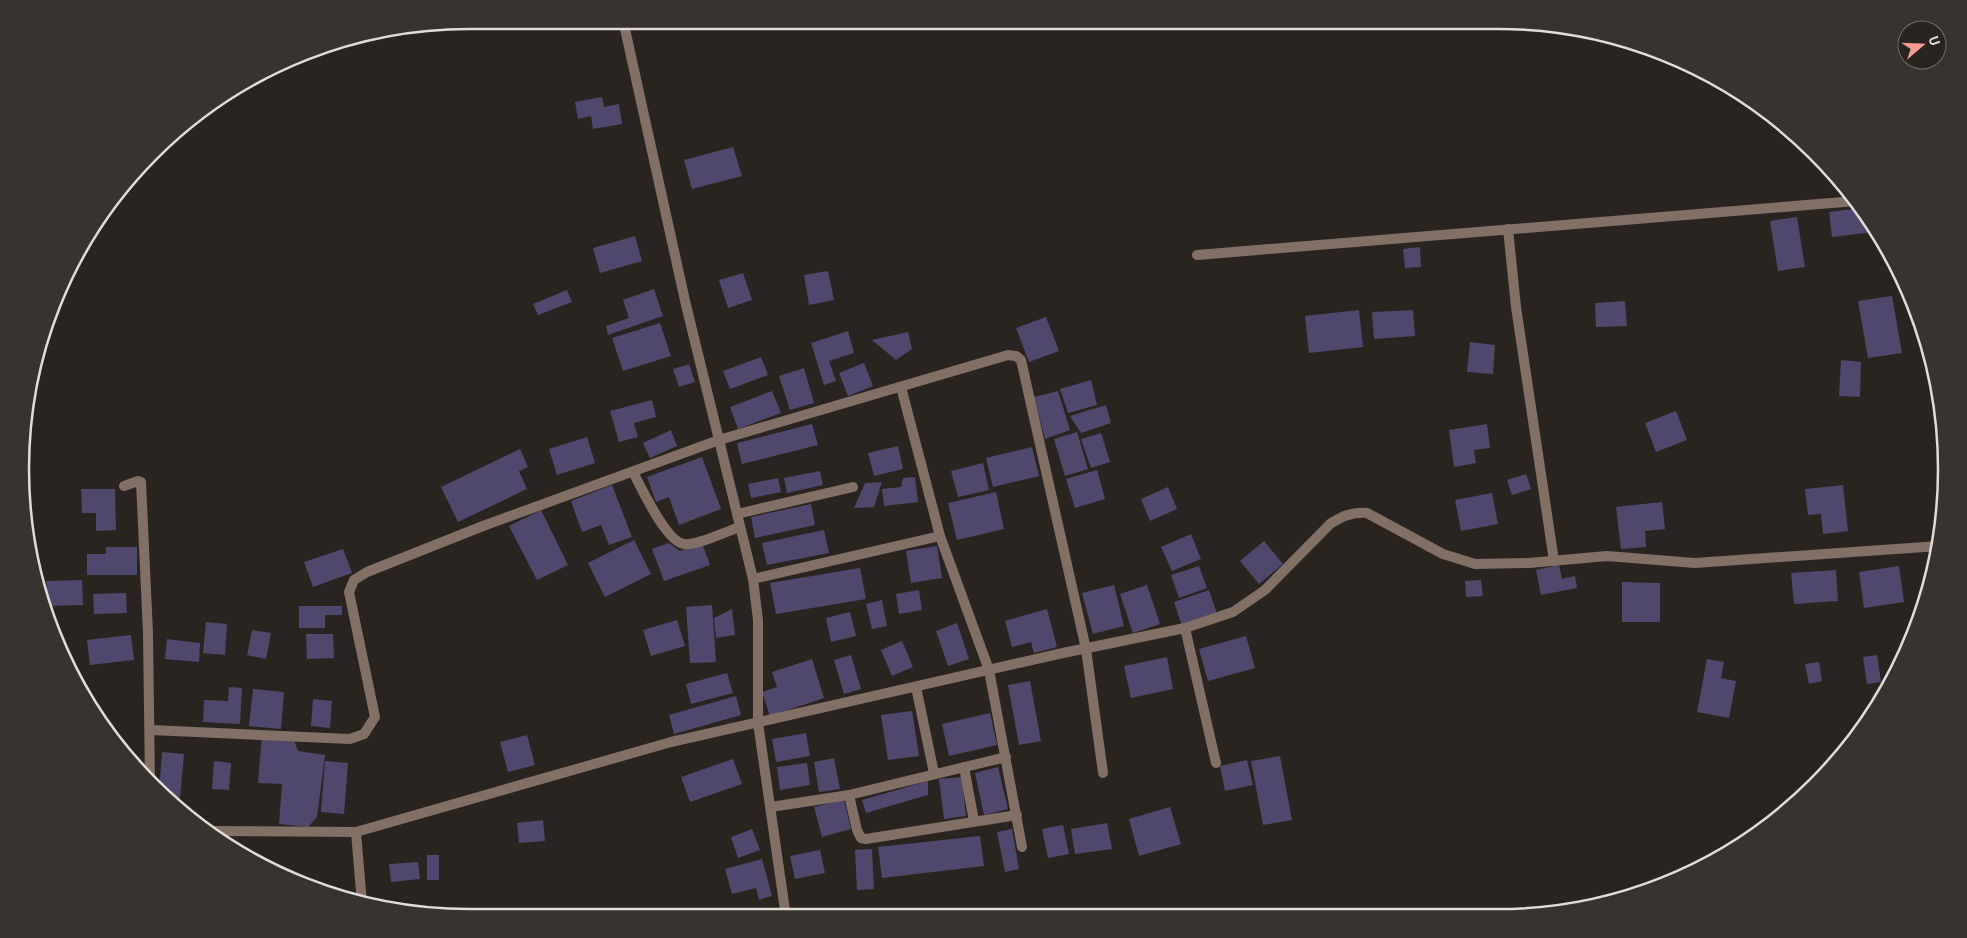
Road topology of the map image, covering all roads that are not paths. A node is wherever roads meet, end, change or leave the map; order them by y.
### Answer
1 (626, 29) edge
2 (1848, 202) edge
3 (1508, 229) junction
4 (1197, 255) dead end
5 (901, 387) junction
6 (719, 440) junction
7 (633, 472) junction
8 (124, 486) dead end
9 (853, 487) dead end
10 (737, 514) junction
11 (740, 526) junction
12 (940, 536) junction
13 (1931, 547) edge
14 (1554, 561) junction
15 (753, 579) junction
16 (1185, 628) junction
17 (1086, 649) junction
18 (989, 670) junction
19 (916, 687) junction
20 (758, 724) junction
21 (151, 730) junction
22 (1006, 757) junction
23 (1216, 763) dead end
24 (964, 767) junction
25 (150, 772) edge
26 (934, 773) junction
27 (1103, 773) dead end
28 (849, 795) junction
29 (771, 807) junction
30 (1017, 815) junction
31 (974, 821) junction
32 (219, 831) edge
33 (356, 832) junction
34 (1022, 847) dead end
35 (361, 896) edge
36 (785, 909) edge

1 - 6 street
2 - 3 street
3 - 4 street
3 - 14 street
5 - 6 street
5 - 12 street
5 - 17 street
6 - 7 street
6 - 10 street
7 - 11 street
7 - 21 street
8 - 21 street
9 - 10 street
10 - 11 street
11 - 15 street
12 - 15 street
12 - 18 street
13 - 14 street
14 - 16 street
15 - 20 street
16 - 17 street
16 - 23 street
17 - 18 street
17 - 27 street
18 - 19 street
18 - 22 street
19 - 20 street
19 - 26 street
20 - 29 street
20 - 33 street
21 - 25 street
22 - 24 street
22 - 30 street
24 - 26 street
24 - 31 street
26 - 28 street
28 - 29 street
28 - 31 street
29 - 36 street
30 - 31 street
30 - 34 street
32 - 33 street
33 - 35 street

